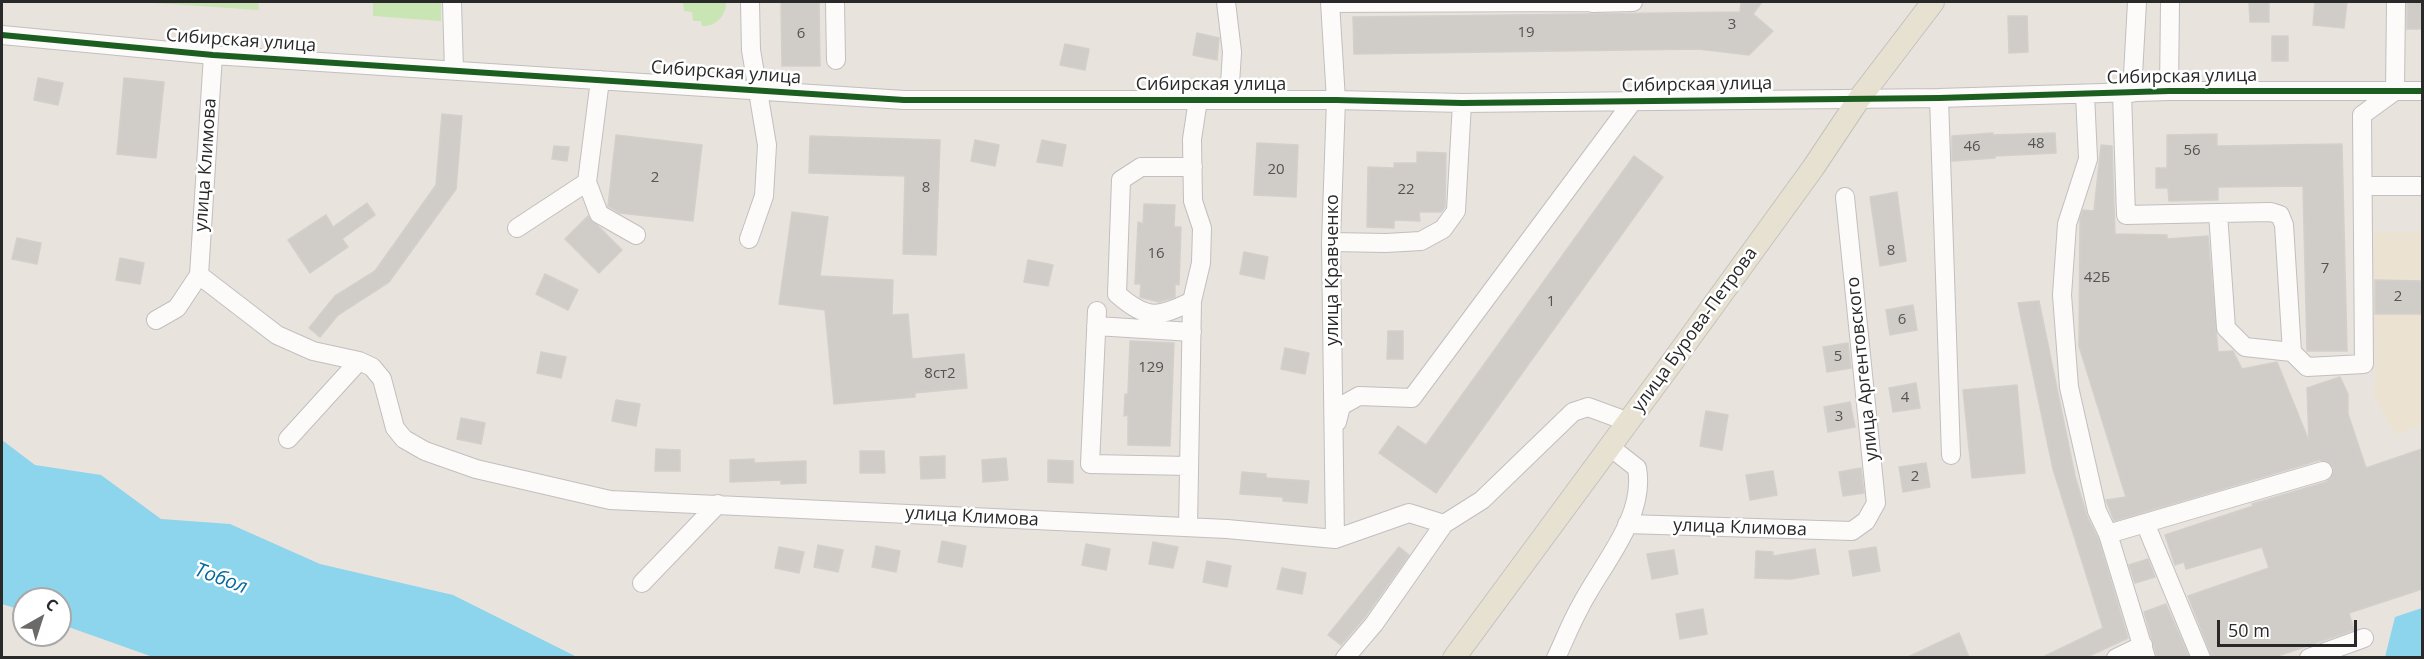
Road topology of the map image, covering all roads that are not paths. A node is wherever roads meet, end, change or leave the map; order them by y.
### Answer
1 (452, 2) edge
2 (750, 2) edge
3 (835, 2) edge
4 (1226, 2) edge
5 (1330, 2) edge
6 (1592, 2) edge
7 (1633, 2) edge
8 (1933, 2) edge
9 (2137, 2) edge
10 (2170, 2) edge
11 (2396, 2) edge
12 (2, 35) edge
13 (213, 55) junction
14 (836, 60) dead end
15 (454, 70) junction
16 (600, 80) junction
17 (757, 91) junction
18 (2169, 91) junction
19 (2396, 91) junction
20 (2422, 91) edge
21 (2127, 93) junction
22 (2085, 94) junction
23 (1939, 98) junction
24 (1859, 99) junction
25 (1198, 100) junction
26 (1229, 100) junction
27 (1336, 100) junction
28 (1633, 101) junction
29 (1462, 103) junction
30 (1193, 167) junction
31 (587, 182) junction
32 (2362, 186) junction
33 (2422, 186) edge
34 (1845, 197) dead end
35 (2218, 213) junction
36 (517, 228) dead end
37 (636, 235) dead end
38 (749, 239) dead end
39 (1331, 242) junction
40 (199, 275) junction
41 (1192, 301) junction
42 (156, 320) dead end
43 (1192, 332) junction
44 (2292, 352) junction
45 (359, 361) junction
46 (1629, 422) junction
47 (1334, 432) junction
48 (288, 439) dead end
49 (1610, 447) junction
50 (1951, 455) dead end
51 (1189, 466) junction
52 (2323, 471) dead end
53 (718, 504) junction
54 (2145, 523) junction
55 (1444, 524) junction
56 (1628, 524) junction
57 (1188, 527) junction
58 (1852, 531) joint
59 (2108, 534) junction
60 (1335, 539) junction
61 (642, 583) dead end
62 (2364, 638) dead end
63 (2144, 651) edge
64 (1345, 657) edge
65 (1454, 657) edge
66 (1556, 657) edge
67 (2116, 657) edge
68 (2201, 657) edge
69 (2309, 657) edge

1 - 15 street
2 - 17 street
3 - 14 street
4 - 26 street
5 - 6 street
5 - 27 street, улица Кравченко
6 - 7 street
8 - 24 main road, улица Бурова-Петрова
9 - 21 street
10 - 18 street
11 - 19 street
12 - 13 street, Сибирская улица
13 - 15 street, Сибирская улица
13 - 40 street, улица Климова
15 - 16 street, Сибирская улица
16 - 17 street, Сибирская улица
16 - 31 street
17 - 25 street, Сибирская улица
17 - 38 street
18 - 19 street, Сибирская улица
18 - 21 street, Сибирская улица
19 - 20 street, Сибирская улица
19 - 32 street
21 - 22 street, Сибирская улица
21 - 35 street
22 - 23 street, Сибирская улица
22 - 59 street
23 - 24 street, Сибирская улица
23 - 50 street
24 - 28 street, Сибирская улица
24 - 46 main road, улица Бурова-Петрова
25 - 26 street, Сибирская улица
25 - 30 street
26 - 27 street, Сибирская улица
27 - 29 street, Сибирская улица
27 - 39 street, улица Кравченко
28 - 29 street, Сибирская улица
28 - 47 street
29 - 39 street
30 - 41 street
30 - 41 street
31 - 36 street
31 - 37 street
32 - 33 street
32 - 44 street
34 - 58 street, улица Аргентовского
35 - 44 street
35 - 44 street
39 - 47 street, улица Кравченко
40 - 42 street
40 - 45 street
41 - 43 street
43 - 51 street
43 - 51 street
45 - 48 street
45 - 53 street, улица Климова
46 - 49 main road, улица Бурова-Петрова
46 - 55 street
47 - 60 street, улица Кравченко
49 - 56 street
49 - 65 main road, улица Бурова-Петрова
51 - 57 street
52 - 54 street
53 - 57 street, улица Климова
53 - 61 street
54 - 59 street
54 - 68 street
55 - 60 street
55 - 64 street
56 - 58 street, улица Климова
56 - 66 street
57 - 60 street, улица Климова
59 - 63 street
62 - 69 street
63 - 67 street

